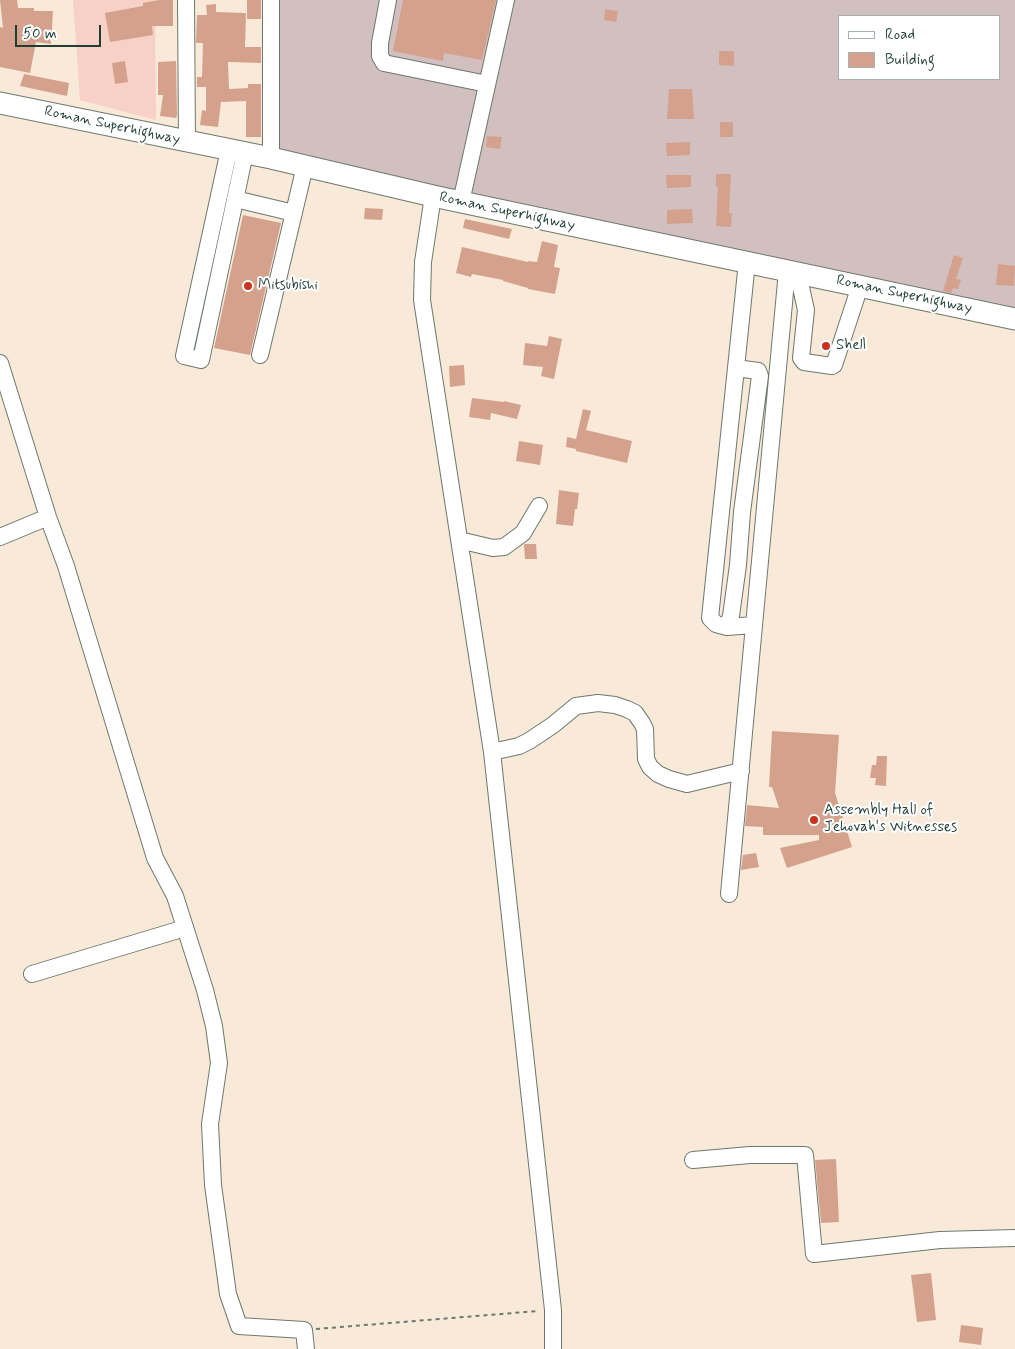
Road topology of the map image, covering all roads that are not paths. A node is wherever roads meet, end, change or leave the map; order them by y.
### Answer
1 (186, 0) edge
2 (270, 0) edge
3 (388, 0) edge
4 (506, 0) edge
5 (487, 84) junction
6 (0, 103) edge
7 (187, 141) junction
8 (237, 151) junction
9 (271, 158) junction
10 (305, 166) junction
11 (433, 196) junction
12 (461, 202) junction
13 (217, 203) junction
14 (234, 203) junction
15 (294, 213) junction
16 (747, 262) junction
17 (793, 272) junction
18 (201, 279) junction
19 (218, 283) junction
20 (860, 286) junction
21 (1015, 319) edge
22 (260, 355) dead end
23 (0, 363) edge
24 (736, 368) junction
25 (539, 506) dead end
26 (48, 517) junction
27 (0, 537) edge
28 (459, 540) junction
29 (754, 625) junction
30 (727, 627) junction
31 (492, 752) junction
32 (741, 771) junction
33 (729, 894) dead end
34 (185, 928) junction
35 (32, 974) dead end
36 (693, 1160) dead end
37 (1015, 1238) edge
38 (306, 1349) edge
39 (553, 1349) edge

1 - 7 street
2 - 9 street
3 - 5 street
4 - 5 street
5 - 12 street
6 - 7 main road, Roman Superhighway
7 - 8 main road, Roman Superhighway
8 - 9 main road, Roman Superhighway
8 - 13 street
8 - 14 street
9 - 10 main road, Roman Superhighway
10 - 11 main road, Roman Superhighway
10 - 15 street
11 - 12 main road, Roman Superhighway
11 - 28 street
12 - 16 main road, Roman Superhighway
13 - 14 street
13 - 18 street
14 - 15 street
14 - 19 street
15 - 22 street
16 - 17 main road, Roman Superhighway
16 - 24 street
17 - 20 main road, Roman Superhighway
17 - 20 street
17 - 29 street
18 - 19 street
18 - 19 street
20 - 21 main road, Roman Superhighway
23 - 26 street
24 - 30 street
24 - 30 street
25 - 28 street
26 - 27 street
26 - 34 street
28 - 31 street
29 - 30 street
29 - 32 street
31 - 32 street
31 - 39 street
32 - 33 street
34 - 35 street
34 - 38 street
36 - 37 street

